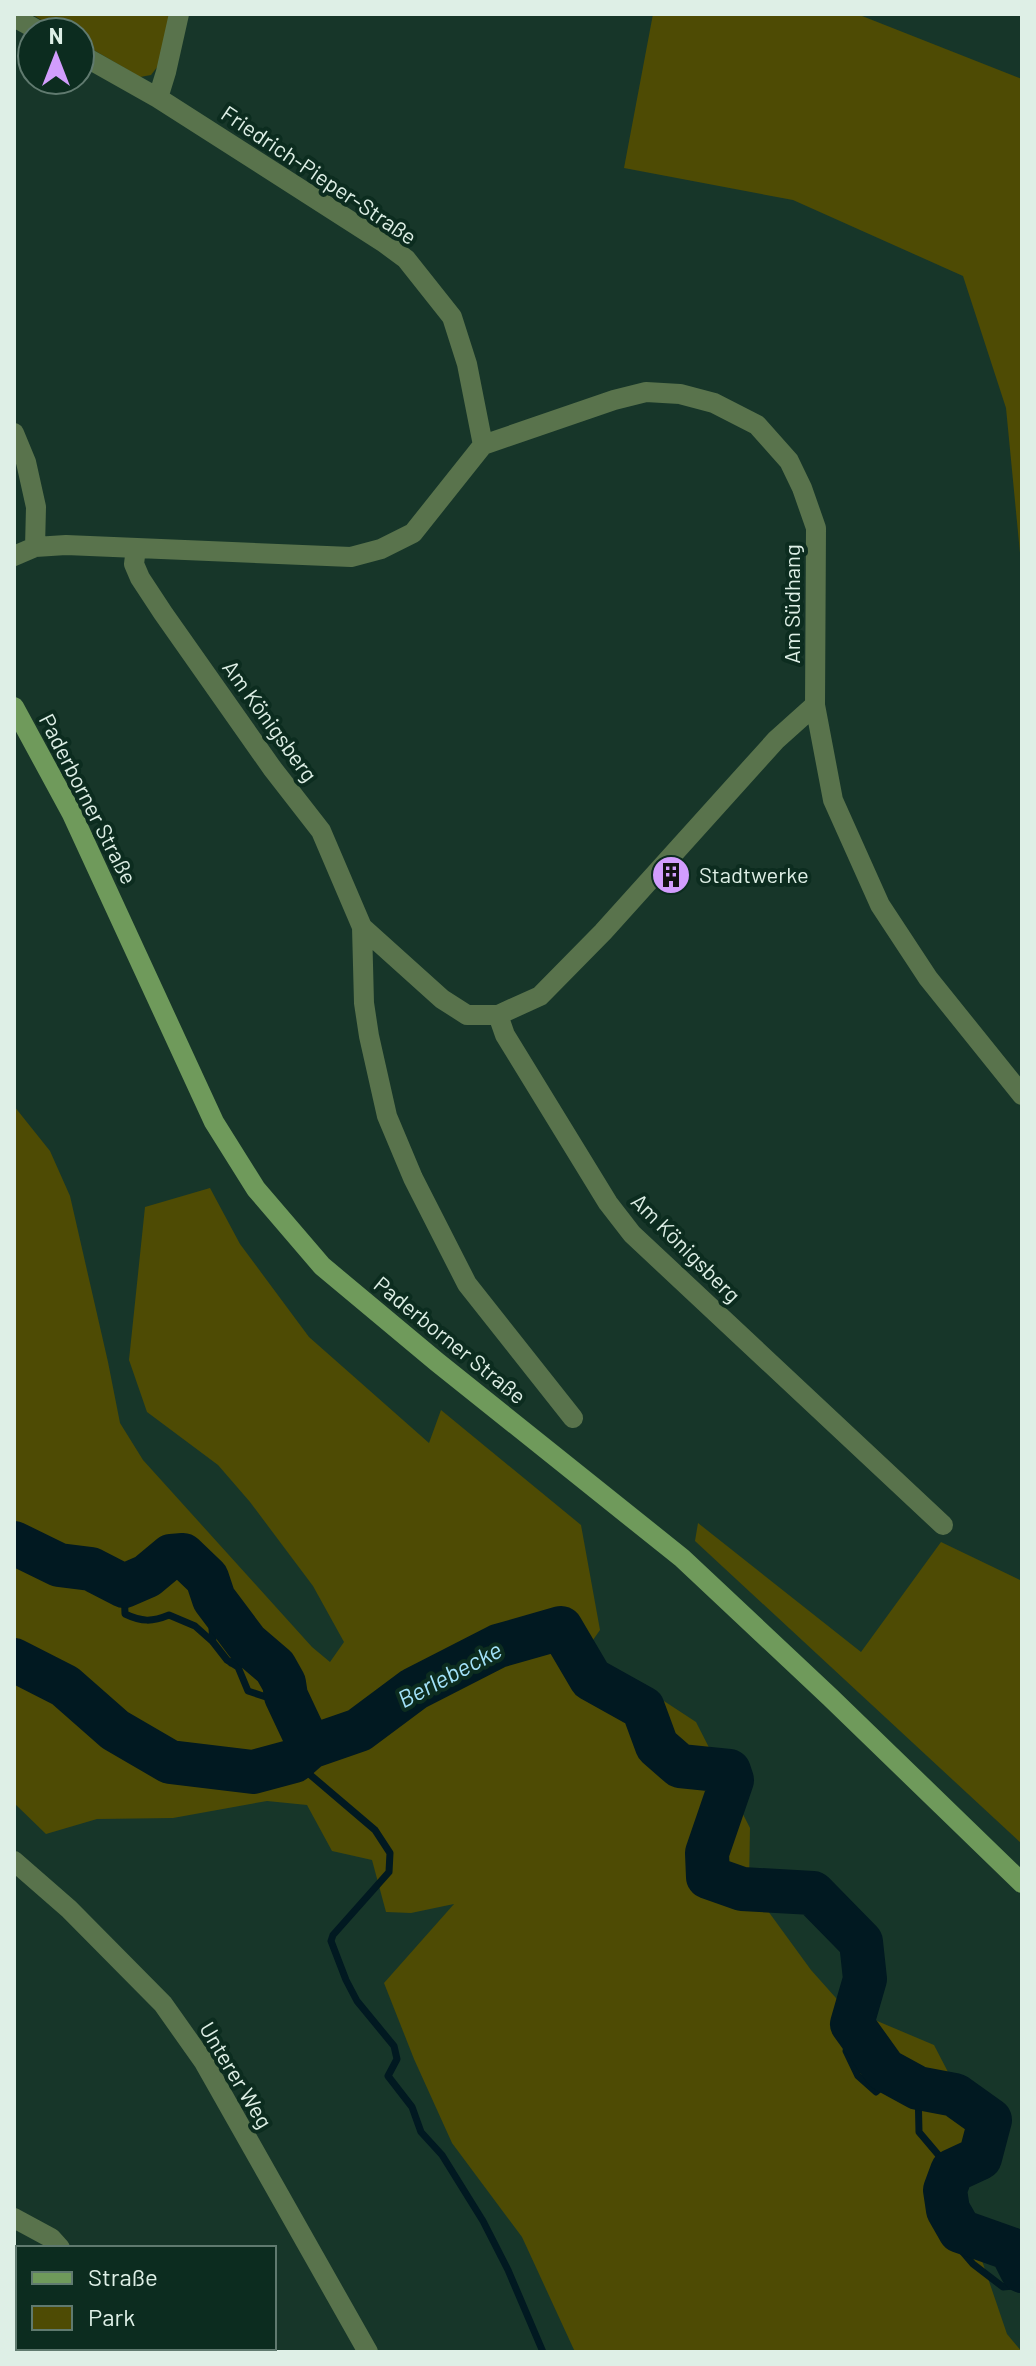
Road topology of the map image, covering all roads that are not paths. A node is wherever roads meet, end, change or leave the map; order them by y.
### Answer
1 (179, 14) edge
2 (96, 63) edge
3 (158, 98) junction
4 (14, 433) edge
5 (483, 445) junction
6 (35, 547) junction
7 (136, 548) junction
8 (14, 556) edge
9 (815, 705) junction
10 (14, 707) edge
11 (362, 927) junction
12 (498, 1015) junction
13 (1022, 1095) edge
14 (573, 1418) dead end
15 (943, 1525) dead end
16 (14, 1861) edge
17 (1022, 1883) edge
18 (14, 2218) edge
19 (58, 2246) edge
20 (368, 2352) edge

1 - 3 street
2 - 3 street, Friedrich-Pieper-Straße
3 - 5 street, Friedrich-Pieper-Straße
4 - 6 street
5 - 7 street
5 - 9 street, Am Südhang
6 - 7 street
6 - 8 street
7 - 11 street, Am Königsberg
9 - 12 street
9 - 13 street, Am Südhang
10 - 17 main road, Paderborner Straße
11 - 12 street, Am Königsberg
11 - 14 street, Am Königsberg
12 - 15 street, Am Königsberg
16 - 20 street, Unterer Weg
18 - 19 street

